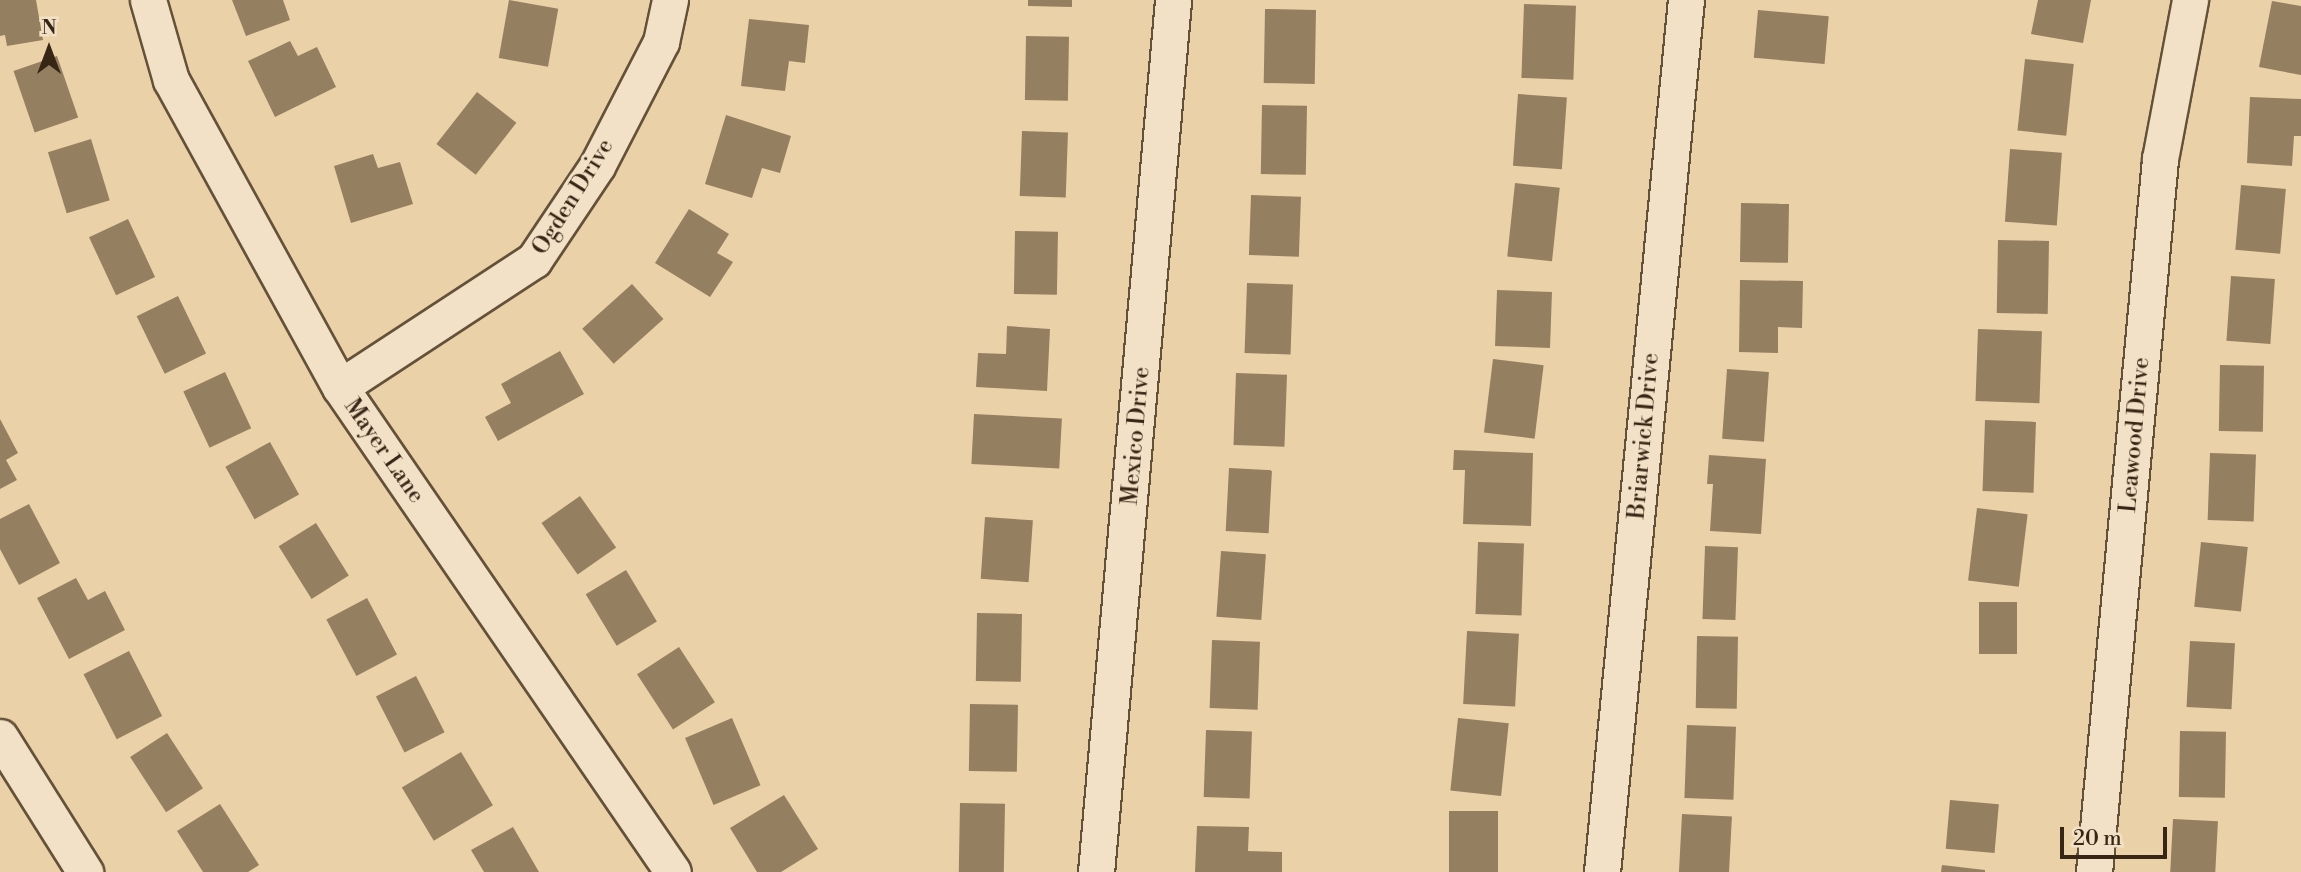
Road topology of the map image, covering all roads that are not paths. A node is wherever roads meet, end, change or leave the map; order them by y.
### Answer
1 (148, 0) edge
2 (670, 0) edge
3 (1173, 0) edge
4 (1686, 0) edge
5 (2190, 0) edge
6 (340, 387) junction
7 (0, 737) edge
8 (85, 872) edge
9 (673, 872) edge
10 (1096, 872) edge
11 (1602, 872) edge
12 (2095, 872) edge

1 - 6 street, Mayer Lane
2 - 6 street, Ogden Drive
3 - 10 street, Mexico Drive
4 - 11 street, Briarwick Drive
5 - 12 street, Leawood Drive
6 - 9 street, Mayer Lane
7 - 8 street

